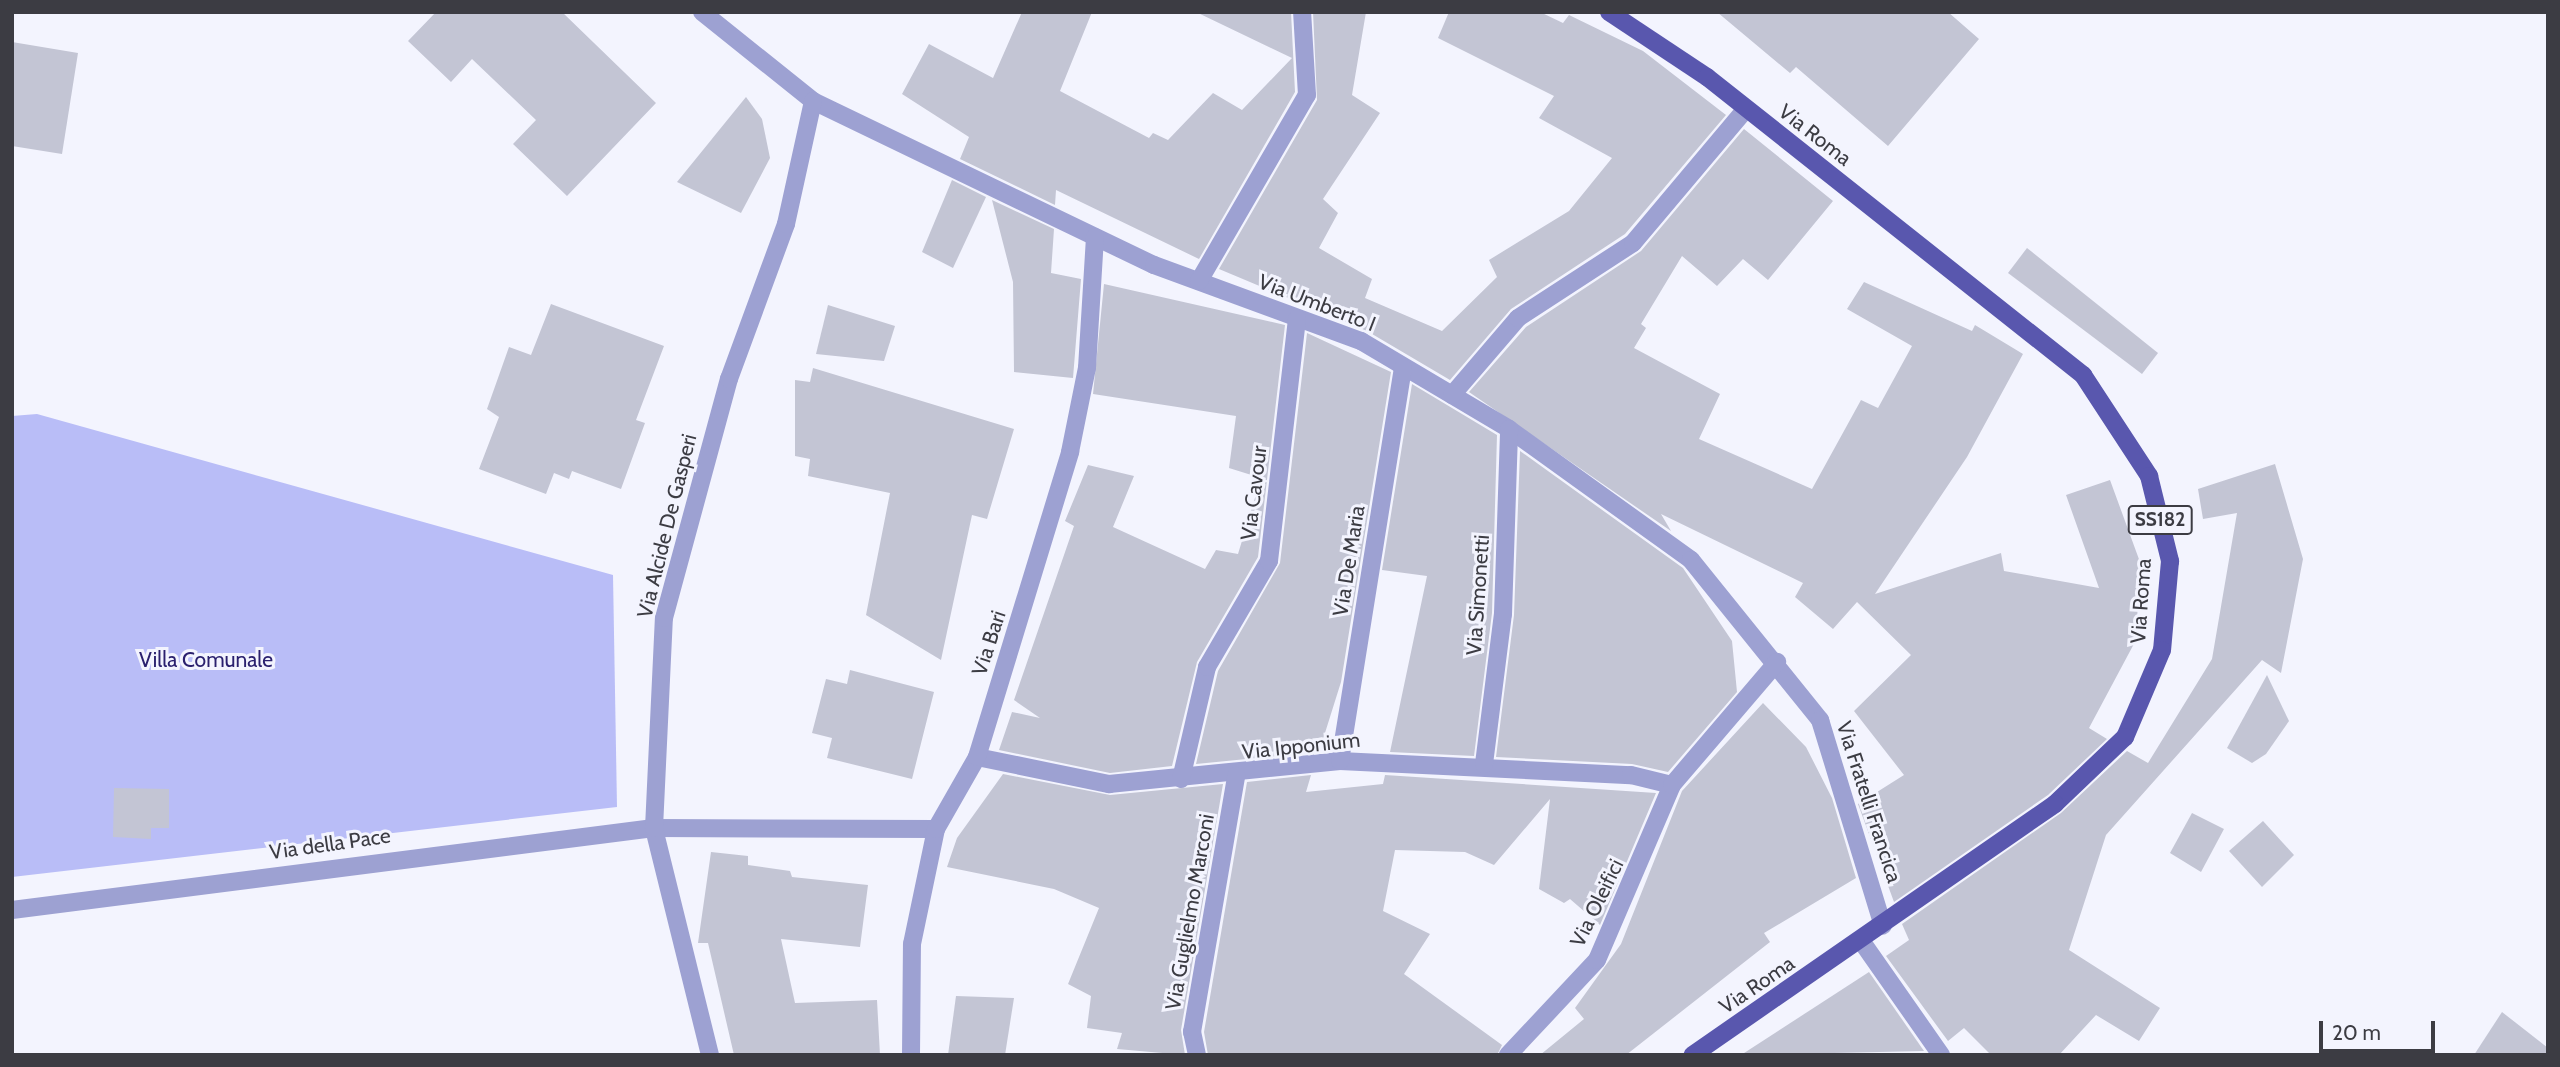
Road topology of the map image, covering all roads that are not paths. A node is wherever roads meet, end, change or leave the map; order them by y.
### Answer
1 (702, 12) edge
2 (1301, 12) edge
3 (1609, 12) edge
4 (813, 101) junction
5 (1746, 109) junction
6 (1095, 237) junction
7 (1199, 281) junction
8 (1297, 319) junction
9 (1403, 368) junction
10 (1452, 395) junction
11 (1509, 429) junction
12 (1777, 662) junction
13 (977, 757) junction
14 (1340, 761) junction
15 (1484, 764) junction
16 (1236, 776) junction
17 (1181, 779) junction
18 (1672, 785) junction
19 (654, 828) junction
20 (936, 829) junction
21 (12, 910) edge
22 (1883, 926) junction
23 (1862, 942) junction
24 (710, 1055) edge
25 (911, 1055) edge
26 (1197, 1055) edge
27 (1508, 1055) edge
28 (1693, 1055) edge
29 (1941, 1055) edge

1 - 4 street, Via Umberto I
2 - 7 street
3 - 5 main road, Via Roma / SS182
4 - 6 street, Via Umberto I
4 - 19 street, Via Alcide De Gasperi
5 - 10 street
5 - 22 main road, Via Roma / SS182
6 - 7 street, Via Umberto I
6 - 13 street, Via Bari
7 - 8 street, Via Umberto I
8 - 9 street, Via Umberto I
8 - 17 street, Via Cavour
9 - 10 street, Via Umberto I
9 - 14 street, Via De Maria
10 - 11 street, Via Umberto I
11 - 12 street, Via Umberto I
11 - 15 street, Via Simonetti
12 - 18 street, Via Oleifici
12 - 22 street, Via Fratelli Francica
13 - 17 street, Via Ipponium
13 - 20 street, Via Bari
14 - 15 street, Via Ipponium
14 - 16 street, Via Ipponium
15 - 18 street, Via Ipponium
16 - 17 street, Via Ipponium
16 - 26 street, Via Guglielmo Marconi
18 - 27 street, Via Oleifici
19 - 20 street, Via della Pace
19 - 21 street, Via della Pace
19 - 24 street, Via Alcide De Gasperi
20 - 25 street, Via Bari
22 - 23 main road, Via Roma / SS182
23 - 28 main road, Via Roma / SS182
23 - 29 street

